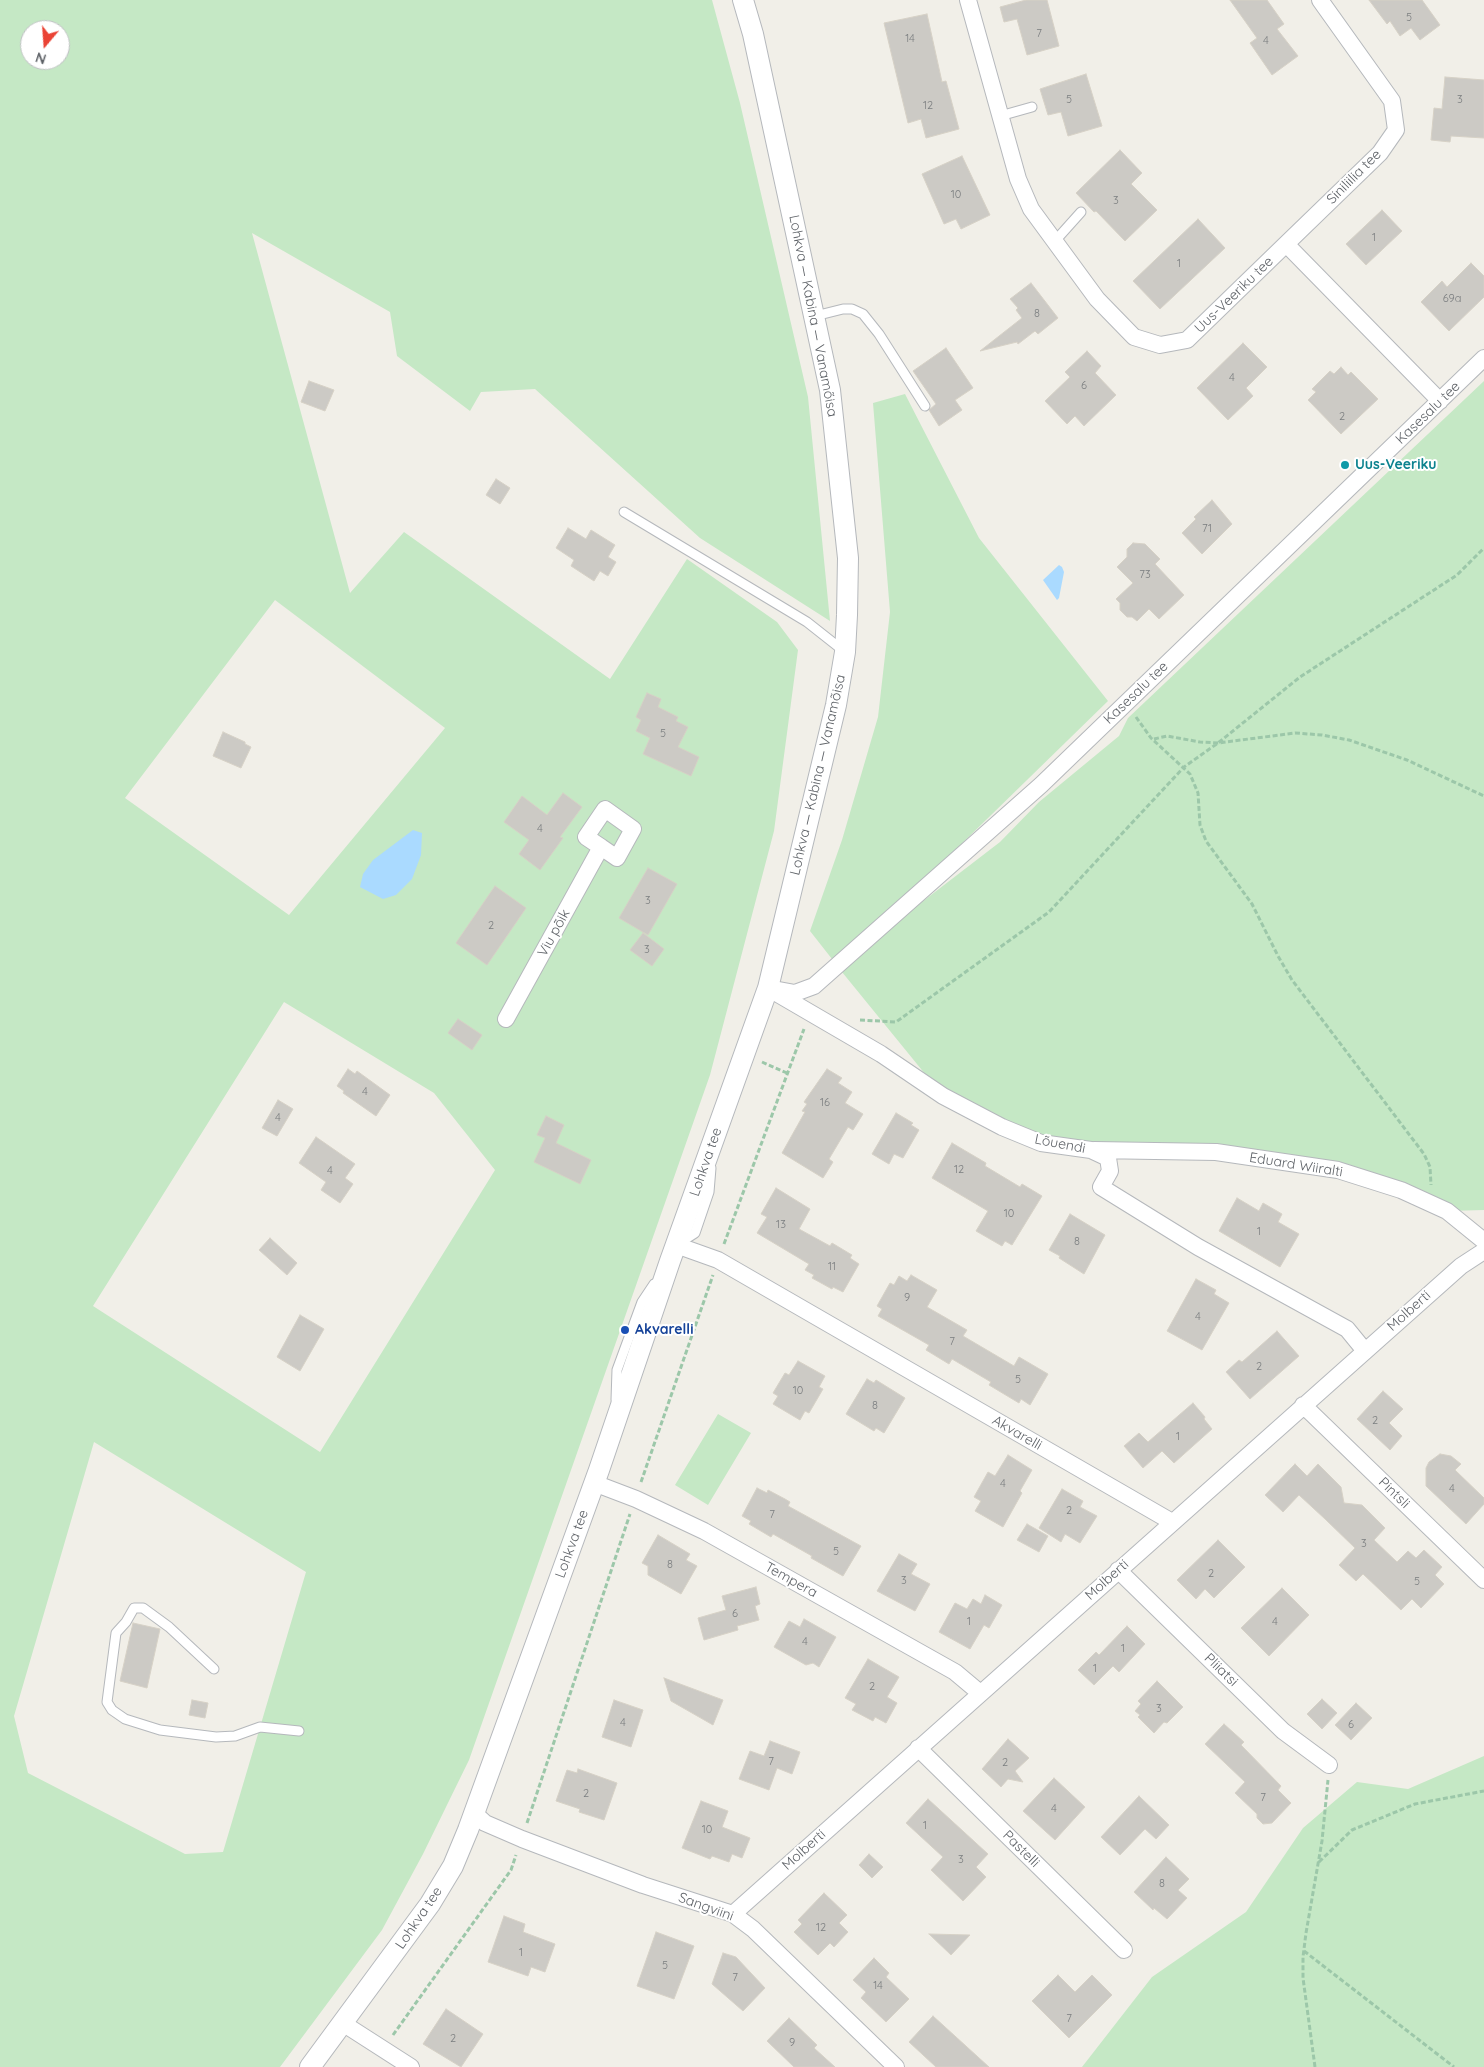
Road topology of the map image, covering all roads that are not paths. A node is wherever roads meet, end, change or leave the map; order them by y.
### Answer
1 (743, 0) edge
2 (968, 0) edge
3 (1320, 0) edge
4 (1032, 107) dead end
5 (1000, 116) junction
6 (1081, 212) dead end
7 (1055, 242) junction
8 (1286, 244) junction
9 (815, 316) junction
10 (1484, 358) edge
11 (1440, 401) junction
12 (925, 406) dead end
13 (624, 512) dead end
14 (845, 652) junction
15 (601, 847) dead end
16 (768, 988) junction
17 (506, 1019) dead end
18 (1091, 1150) junction
19 (1484, 1241) edge
20 (1484, 1251) edge
21 (673, 1253) junction
22 (1365, 1351) junction
23 (1304, 1406) junction
24 (594, 1483) junction
25 (1172, 1522) junction
26 (1118, 1570) junction
27 (1484, 1580) edge
28 (214, 1669) dead end
29 (980, 1693) junction
30 (299, 1731) dead end
31 (918, 1748) junction
32 (1329, 1765) road end
33 (474, 1813) junction
34 (733, 1914) junction
35 (1124, 1950) dead end
36 (344, 2024) junction
37 (310, 2067) edge
38 (411, 2067) edge
39 (896, 2067) edge

1 - 9 street, Lohkva — Kabina — Vanamõisa
2 - 5 street, Uus-Veeriku tee
3 - 8 street, Siniliilia tee
4 - 5 lane
5 - 7 street, Uus-Veeriku tee
6 - 7 lane
7 - 8 street, Uus-Veeriku tee
8 - 11 street
9 - 12 lane
9 - 14 street, Lohkva — Kabina — Vanamõisa
10 - 11 street, Kasesalu tee
11 - 16 street, Kasesalu tee
13 - 14 lane
14 - 16 street, Lohkva — Kabina — Vanamõisa
15 - 17 street, Viu põik
16 - 18 street, Lõuendi
16 - 21 street, Lohkva tee
18 - 19 street, Eduard Wiiralti
18 - 22 street, Lõuendi
20 - 22 street, Molberti
21 - 24 street, Lohkva tee
21 - 25 street, Akvarelli
22 - 23 street, Molberti
23 - 25 street, Molberti
23 - 27 street, Pintsli
24 - 29 street, Tempera
24 - 33 street, Lohkva tee
25 - 26 street, Molberti
26 - 29 street, Molberti
26 - 32 street, Pliiatsi
28 - 30 lane
29 - 31 street, Molberti
31 - 34 street, Molberti
31 - 35 street, Pastelli
33 - 34 street, Sangviini
33 - 36 street, Lohkva tee
34 - 39 street, Sangviini
36 - 37 street, Lohkva tee
36 - 38 street

